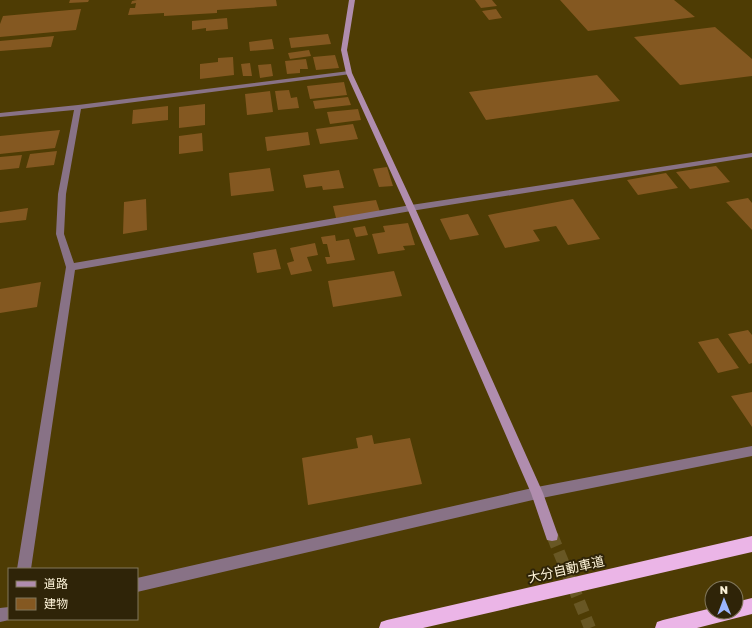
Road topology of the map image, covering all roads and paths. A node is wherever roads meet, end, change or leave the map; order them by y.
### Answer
1 (352, 0) edge
2 (349, 73) junction
3 (78, 107) junction
4 (0, 114) edge
5 (752, 155) edge
6 (411, 208) junction
7 (71, 267) junction
8 (752, 451) edge
9 (537, 493) junction
10 (552, 536) tunnel mouth
11 (752, 544) edge
12 (24, 568) edge
13 (138, 585) edge
14 (704, 618) edge
15 (387, 628) edge
16 (662, 628) edge

1 - 2 street
2 - 3 street
2 - 6 street
3 - 4 street
3 - 7 street
5 - 6 street
6 - 7 street
6 - 9 street
7 - 12 street
8 - 9 street
9 - 10 street
9 - 13 street
11 - 15 highway, 大分自動車道
14 - 16 highway

